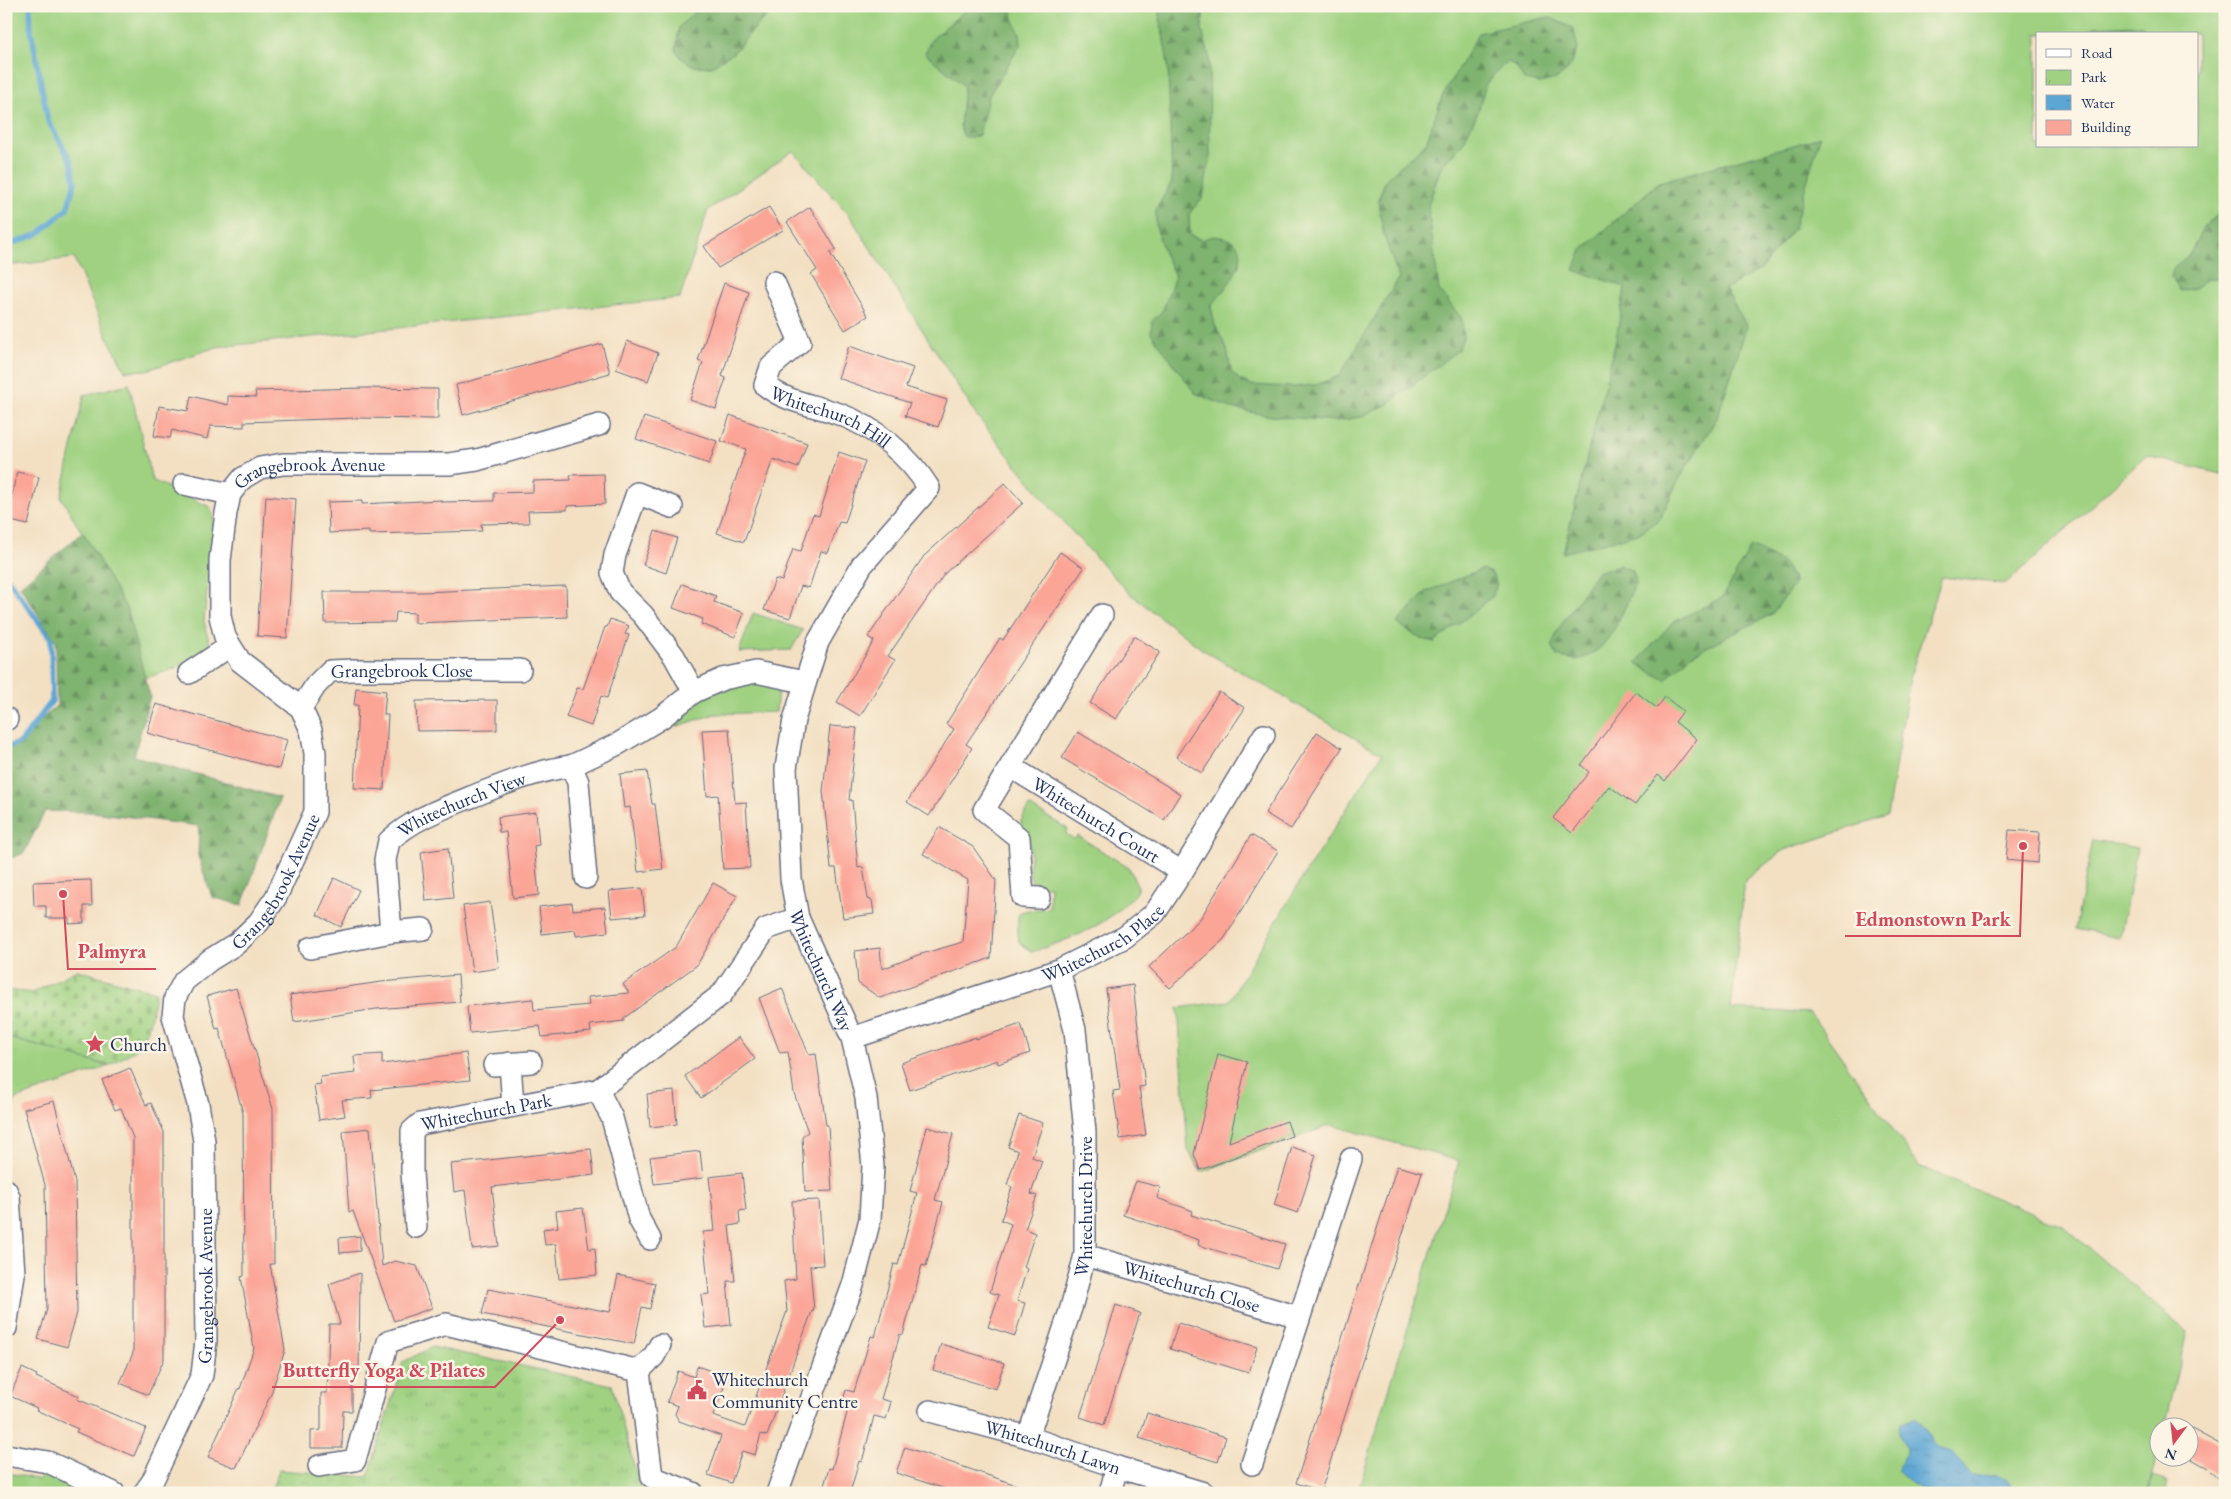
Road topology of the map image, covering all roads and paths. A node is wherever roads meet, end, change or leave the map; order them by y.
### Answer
1 (774, 282) dead end
2 (599, 425) dead end
3 (919, 472) joint
4 (184, 484) dead end
5 (230, 494) junction
6 (672, 507) dead end
7 (1102, 615) dead end
8 (230, 646) junction
9 (520, 670) dead end
10 (189, 673) dead end
11 (804, 682) junction
12 (694, 692) junction
13 (300, 708) junction
14 (1264, 735) dead end
15 (570, 766) junction
16 (1011, 767) junction
17 (1182, 872) junction
18 (586, 878) dead end
19 (1039, 898) dead end
20 (798, 918) junction
21 (423, 929) dead end
22 (391, 932) junction
23 (310, 948) dead end
24 (1059, 970) junction
25 (852, 1038) junction
26 (531, 1062) dead end
27 (598, 1090) junction
28 (513, 1106) junction
29 (1351, 1158) dead end
30 (6, 1190) edge
31 (416, 1227) dead end
32 (650, 1238) dead end
33 (1084, 1255) junction
34 (1298, 1317) junction
35 (6, 1328) edge
36 (660, 1345) dead end
37 (640, 1371) junction
38 (930, 1411) dead end
39 (1028, 1437) junction
40 (6, 1455) edge
41 (1252, 1464) dead end
42 (319, 1466) dead end
43 (1117, 1467) junction
44 (114, 1493) edge
45 (144, 1493) edge
46 (693, 1493) edge
47 (777, 1493) edge
48 (1110, 1493) edge
49 (1204, 1493) edge

1 - 3 street, Whitechurch Hill
2 - 5 street, Grangebrook Avenue
3 - 11 street, Whitechurch Way
4 - 5 street
5 - 8 street, Grangebrook Avenue
6 - 12 street
7 - 16 street, Whitechurch Court
8 - 10 street
8 - 13 street, Grangebrook Avenue
9 - 13 street, Grangebrook Close
11 - 12 street, Whitechurch View
11 - 20 street, Whitechurch Way
12 - 15 street, Whitechurch View
13 - 45 street, Grangebrook Avenue
14 - 17 street, Whitechurch Place
15 - 18 street
15 - 22 street, Whitechurch View
16 - 17 street, Whitechurch Court
16 - 19 street, Whitechurch Court
17 - 24 street, Whitechurch Place
20 - 25 street, Whitechurch Way
20 - 27 street, Whitechurch Park
21 - 22 street
22 - 23 street
24 - 25 street, Whitechurch Place
24 - 33 street, Whitechurch Drive
25 - 47 street, Whitechurch Way
26 - 28 street
27 - 28 street, Whitechurch Park
27 - 32 street
28 - 31 street, Whitechurch Park
29 - 34 street
30 - 35 street
33 - 34 street, Whitechurch Close
33 - 39 street, Whitechurch Drive
34 - 41 street
36 - 37 street
37 - 42 street
37 - 46 street
38 - 39 street, Whitechurch Lawn
39 - 43 street, Whitechurch Lawn
40 - 44 street
43 - 48 street
43 - 49 street, Whitechurch Lawn

